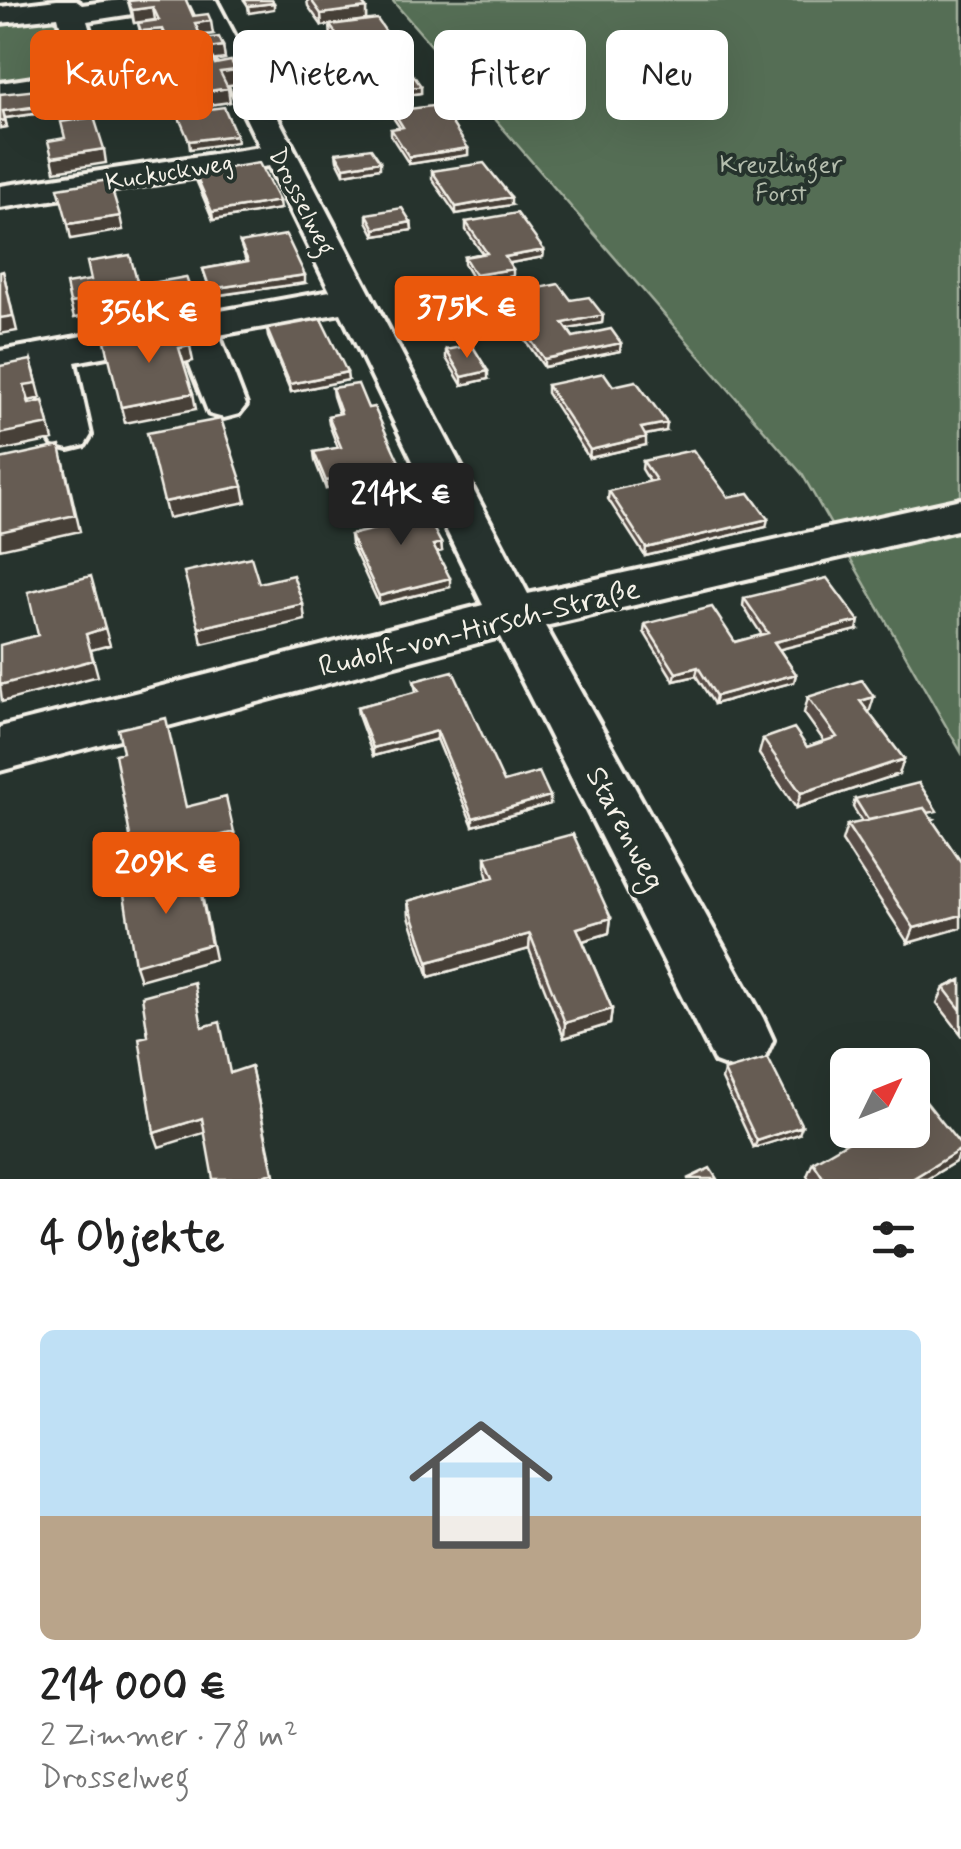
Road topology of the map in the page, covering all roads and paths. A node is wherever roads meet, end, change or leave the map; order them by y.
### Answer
1 (180, 0) edge
2 (202, 0) edge
3 (0, 15) edge
4 (71, 15) junction
5 (0, 92) edge
6 (280, 154) junction
7 (0, 198) edge
8 (353, 299) junction
9 (196, 328) junction
10 (53, 353) junction
11 (0, 363) edge
12 (224, 405) dead end
13 (69, 435) dead end
14 (961, 514) edge
15 (514, 615) junction
16 (0, 749) edge
17 (739, 1040) dead end

1 - 4 street
2 - 6 street, Drosselweg
3 - 4 street
4 - 5 street
6 - 7 street, Kuckuckweg
6 - 8 street, Drosselweg
8 - 9 street
8 - 15 street, Drosselweg
9 - 10 street
9 - 12 street
10 - 11 street
10 - 13 street
14 - 15 street, Rudolf-von-Hirsch-Straße
15 - 16 street, Rudolf-von-Hirsch-Straße
15 - 17 street, Starenweg

